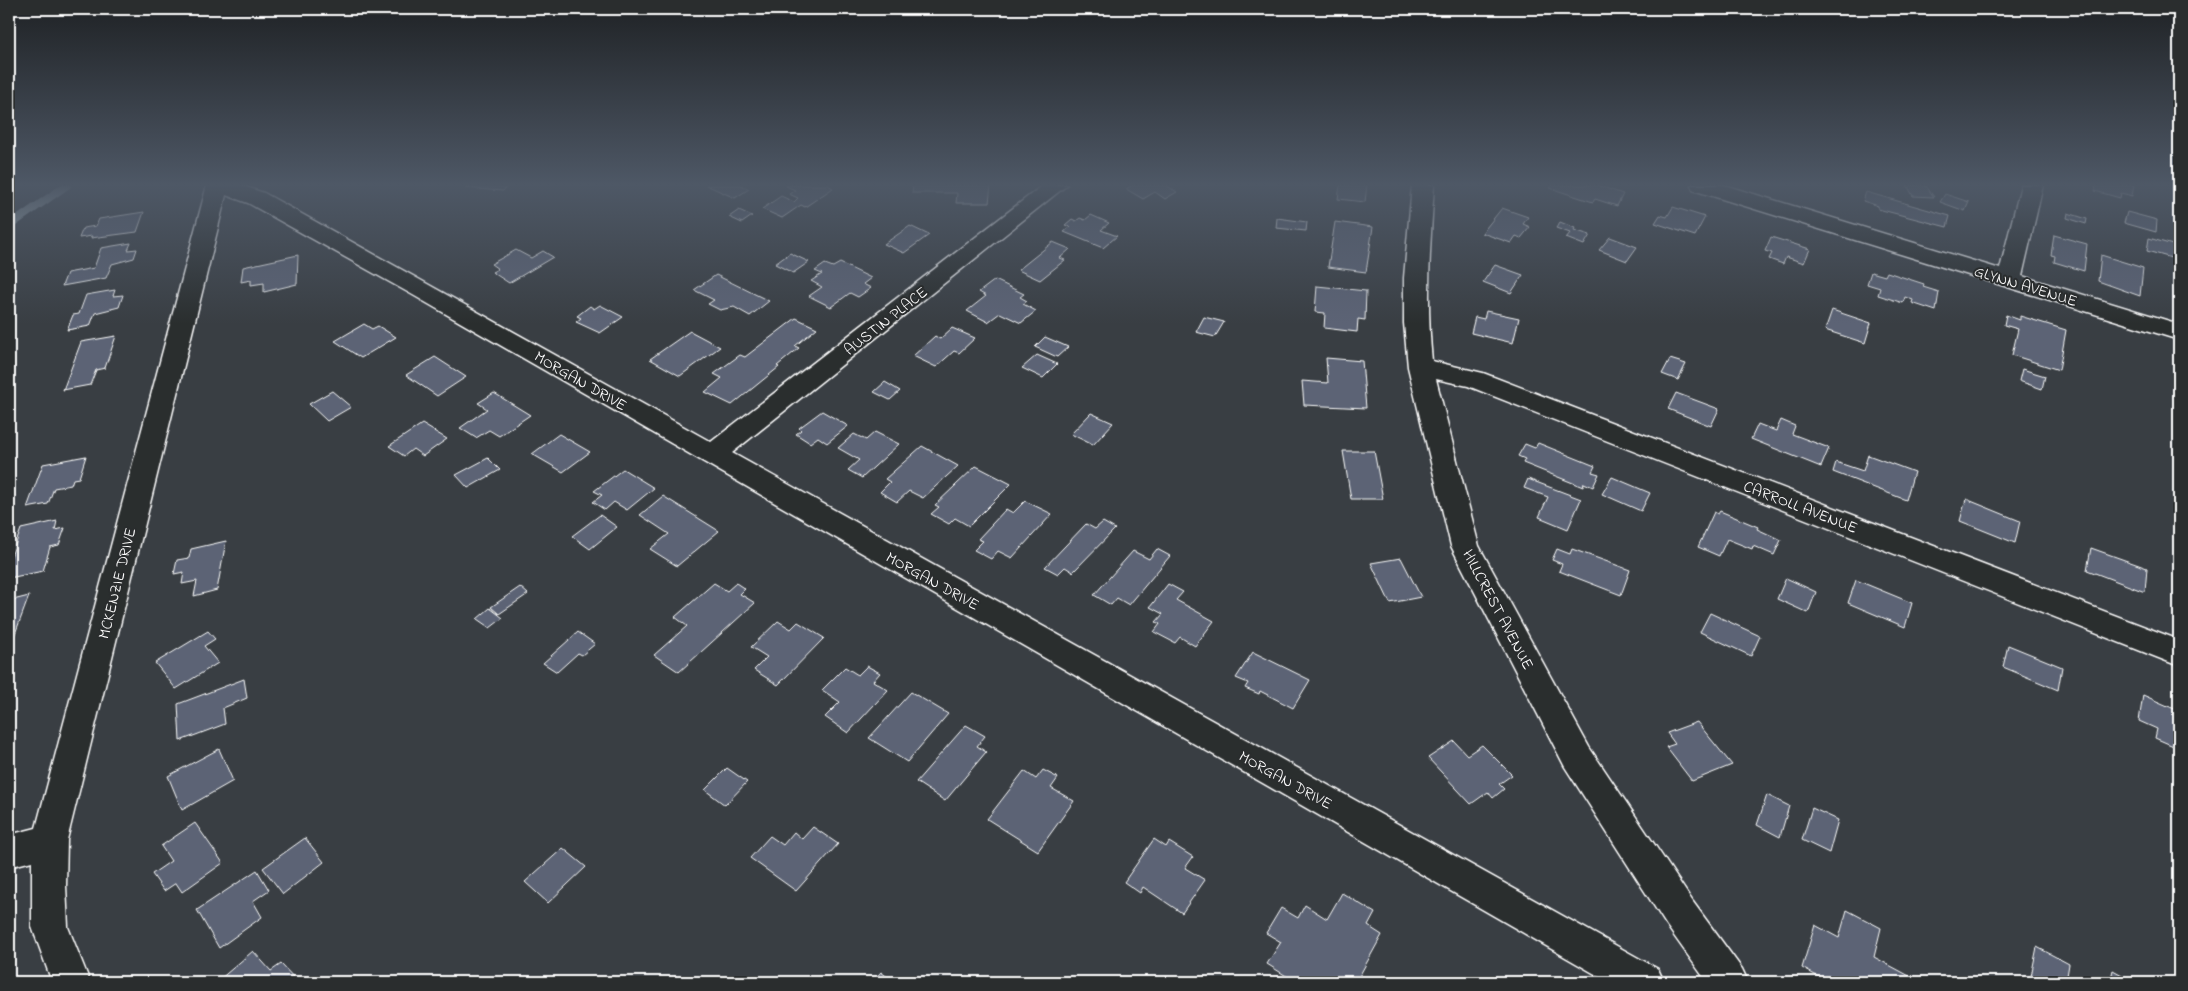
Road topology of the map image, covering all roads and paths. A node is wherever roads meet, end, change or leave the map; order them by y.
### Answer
1 (206, 231) edge
2 (315, 231) edge
3 (999, 231) edge
4 (1420, 231) edge
5 (1851, 231) edge
6 (2021, 231) edge
7 (2009, 280) junction
8 (2179, 332) edge
9 (1420, 367) junction
10 (712, 455) junction
11 (2179, 653) edge
12 (50, 840) junction
13 (9, 851) edge
14 (70, 982) edge
15 (1644, 982) edge
16 (1729, 982) edge

1 - 12 street, MCKENZIE DRIVE
2 - 10 street, MORGAN DRIVE
3 - 10 street, AUSTIN PLACE
4 - 9 street, HILLCREST AVENUE
5 - 7 street, GLYNN AVENUE
6 - 7 street
7 - 8 street, GLYNN AVENUE
9 - 11 street, CARROLL AVENUE
9 - 16 street, HILLCREST AVENUE
10 - 15 street, MORGAN DRIVE
12 - 13 street
12 - 14 street, MCKENZIE DRIVE

